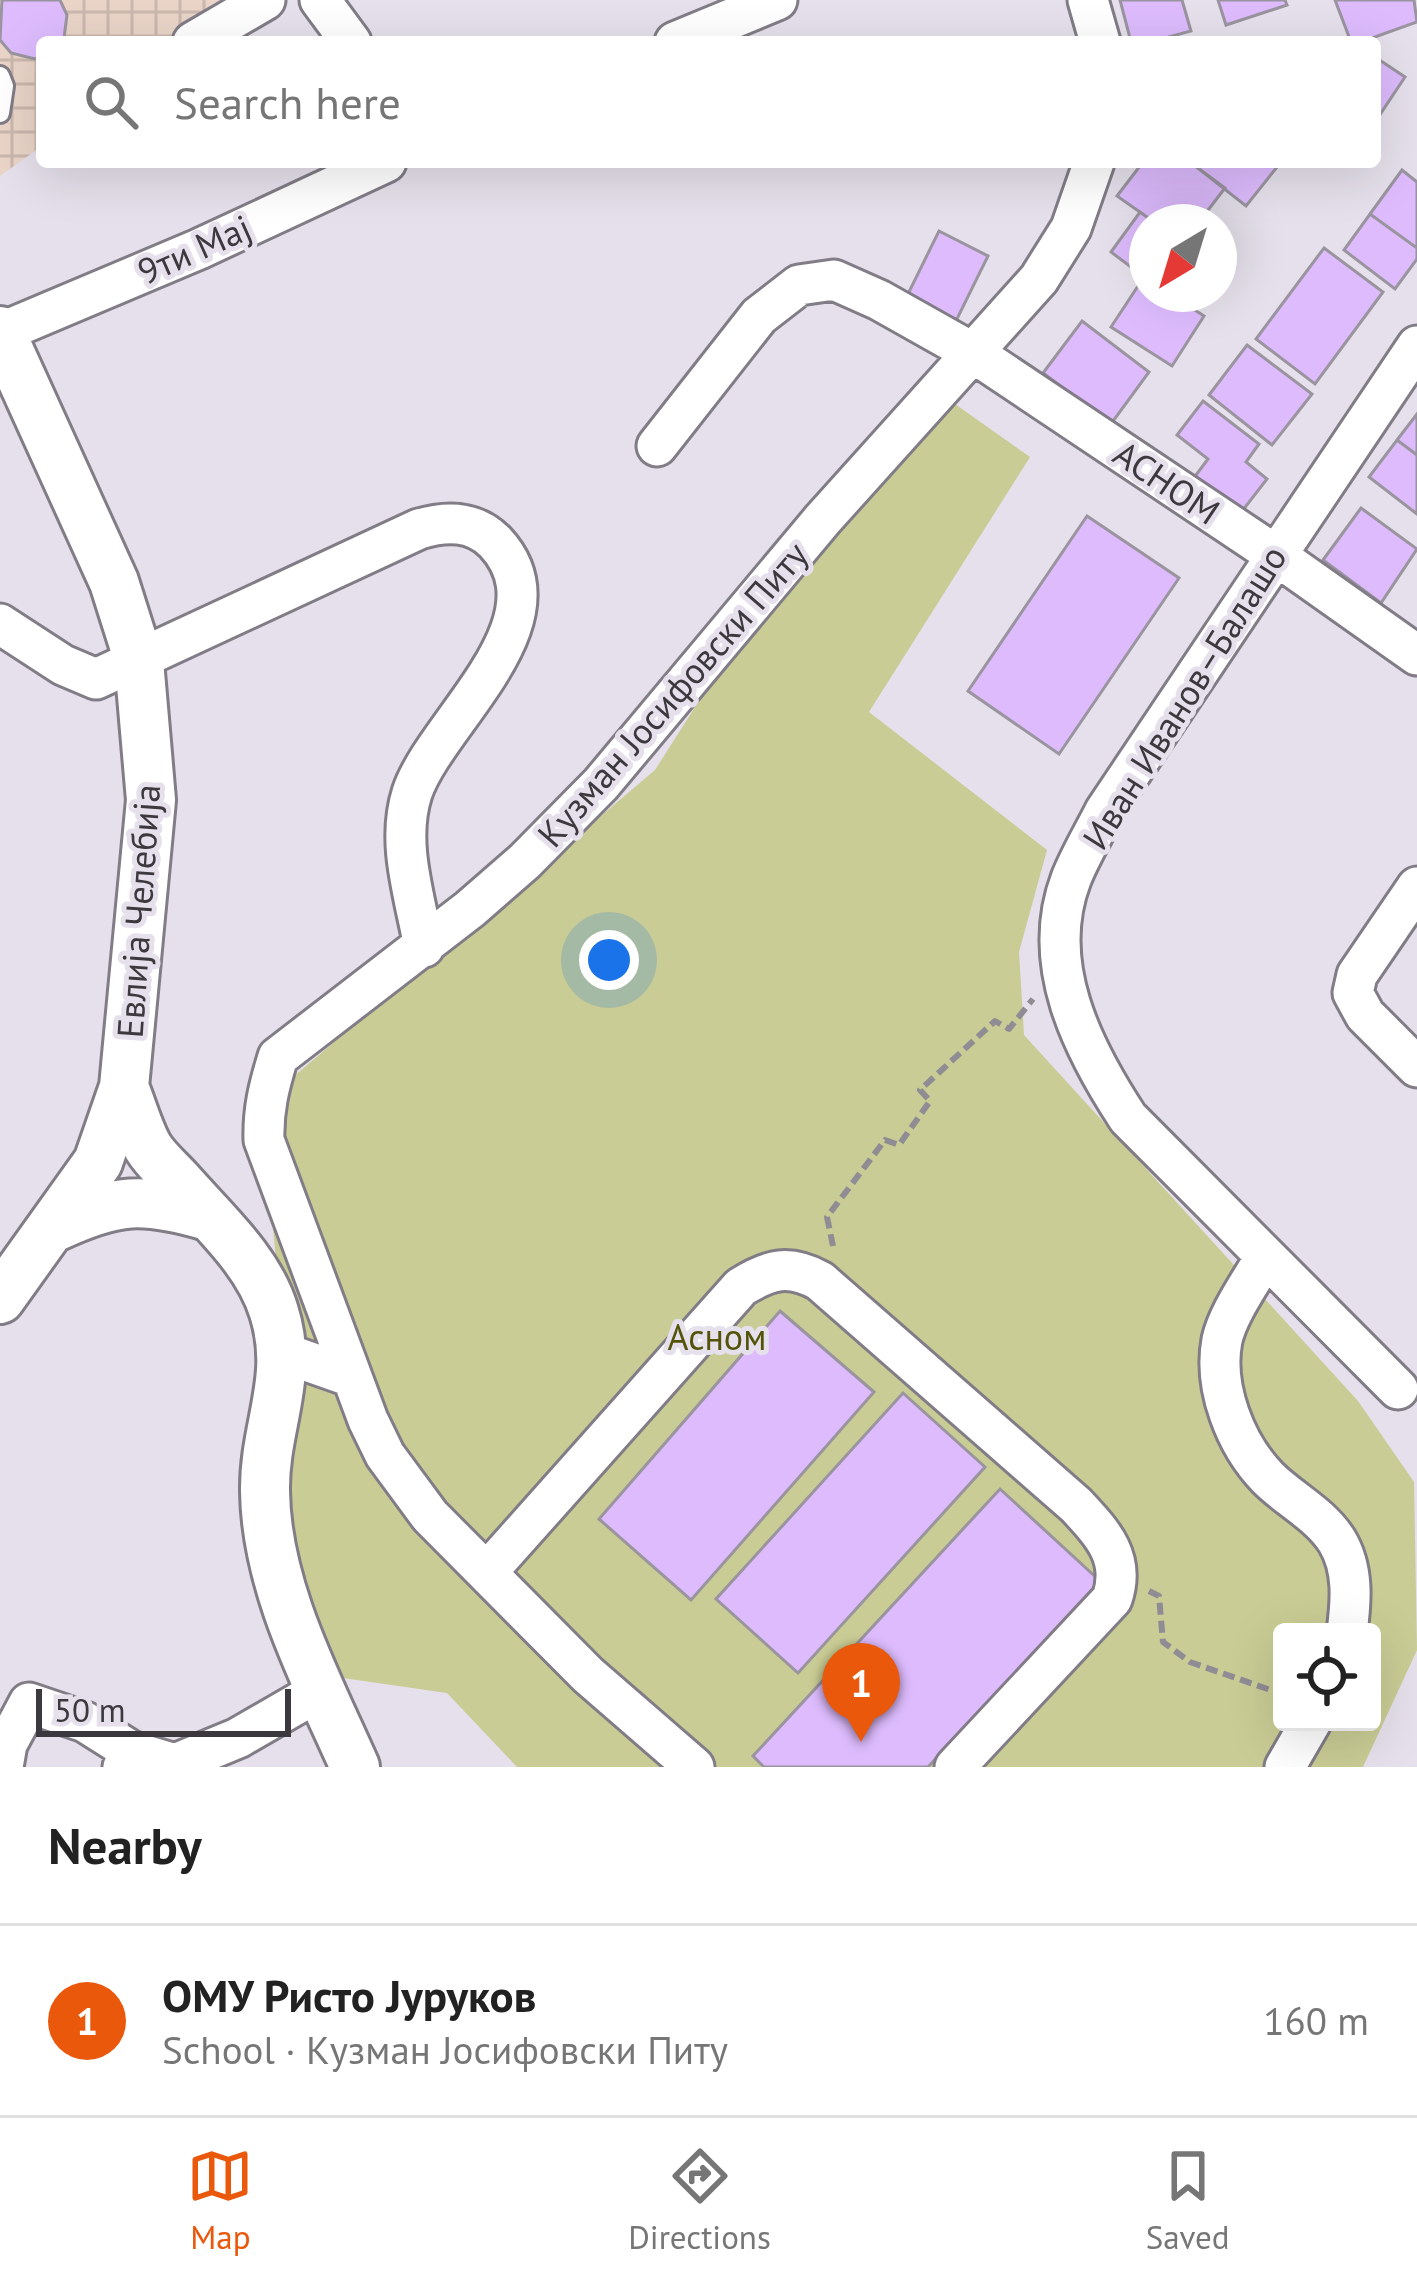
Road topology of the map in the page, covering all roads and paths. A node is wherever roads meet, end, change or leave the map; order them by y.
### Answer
1 (266, 0) edge
2 (320, 0) edge
3 (777, 0) edge
4 (1088, 0) edge
5 (203, 36) edge
6 (347, 36) edge
7 (690, 36) edge
8 (1098, 36) edge
9 (0, 76) edge
10 (0, 113) edge
11 (373, 168) edge
12 (1092, 168) edge
13 (0, 332) edge
14 (1417, 346) edge
15 (975, 354) junction
16 (657, 446) dead end
17 (1274, 554) junction
18 (0, 624) edge
19 (1417, 655) edge
20 (139, 661) junction
21 (1417, 887) edge
22 (424, 947) junction
23 (1062, 965) junction
24 (1417, 1067) edge
25 (124, 1088) junction
26 (208, 1216) junction
27 (55, 1227) junction
28 (1264, 1257) junction
29 (795, 1268) junction
30 (0, 1299) edge
31 (284, 1353) junction
32 (352, 1377) junction
33 (1397, 1389) dead end
34 (488, 1571) junction
35 (1119, 1574) junction
36 (1348, 1623) edge
37 (321, 1690) junction
38 (1273, 1691) edge
39 (15, 1696) edge
40 (1306, 1731) edge
41 (127, 1759) edge
42 (3, 1767) edge
43 (355, 1767) edge
44 (694, 1767) edge
45 (955, 1767) edge
46 (1285, 1767) edge

1 - 5 street
2 - 6 street
3 - 7 street
4 - 8 street
9 - 10 lane
11 - 13 street, 9ти Мај
12 - 15 street, Кузман Јосифовски Питу
13 - 20 street, Евлија Челебија
14 - 17 street, Иван Иванов–Балашо
15 - 16 street, АСНОМ
15 - 17 street, АСНОМ
15 - 22 street, Кузман Јосифовски Питу
17 - 19 street, АСНОМ
17 - 23 street, Иван Иванов–Балашо
18 - 20 street
20 - 22 street
20 - 25 street, Евлија Челебија
21 - 24 street
22 - 32 street, Кузман Јосифовски Питу
23 - 28 street, Иван Иванов–Балашо
23 - 29 path
25 - 26 street
25 - 27 street
26 - 27 street
26 - 31 street
27 - 30 street
28 - 33 street, Иван Иванов–Балашо
28 - 36 street
29 - 34 street
29 - 35 street
31 - 32 street
31 - 37 street
32 - 34 street, Кузман Јосифовски Питу
34 - 44 street, Кузман Јосифовски Питу
35 - 38 path
35 - 45 street
37 - 41 street
37 - 43 street
39 - 41 street
39 - 42 street
40 - 46 street

